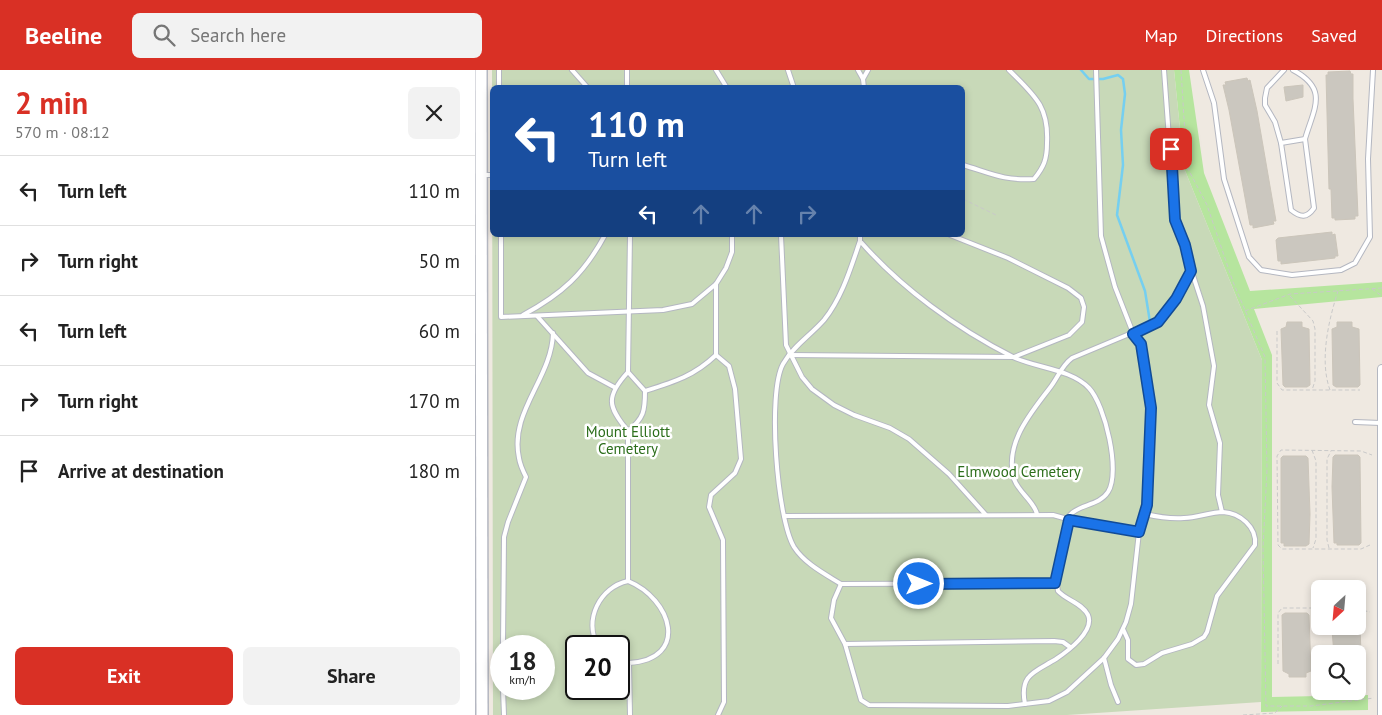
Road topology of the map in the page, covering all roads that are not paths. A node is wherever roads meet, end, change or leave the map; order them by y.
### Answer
1 (481, 70) edge
2 (499, 70) edge
3 (572, 70) edge
4 (627, 70) edge
5 (716, 70) edge
6 (788, 70) edge
7 (858, 70) edge
8 (868, 70) edge
9 (1009, 70) edge
10 (1096, 70) edge
11 (1164, 70) edge
12 (1203, 70) edge
13 (1284, 70) edge
14 (1293, 70) edge
15 (1373, 70) edge
16 (863, 79) junction
17 (499, 85) edge
18 (585, 85) edge
19 (627, 85) edge
20 (725, 85) edge
21 (793, 85) edge
22 (864, 85) edge
23 (1305, 139) junction
24 (1281, 143) junction
25 (478, 156) edge
26 (965, 166) edge
27 (487, 175) edge
28 (501, 237) edge
29 (604, 237) edge
30 (630, 237) edge
31 (732, 237) edge
32 (781, 237) edge
33 (860, 237) edge
34 (955, 237) edge
35 (860, 241) junction
36 (1191, 271) junction
37 (716, 284) junction
38 (631, 312) junction
39 (537, 316) junction
40 (520, 317) junction
41 (553, 333) junction
42 (1133, 334) junction
43 (716, 355) junction
44 (789, 355) junction
45 (1014, 357) junction
46 (1382, 369) edge
47 (628, 372) junction
48 (1058, 373) junction
49 (614, 388) junction
50 (645, 391) junction
51 (1355, 422) dead end
52 (1381, 423) edge
53 (629, 430) junction
54 (478, 453) edge
55 (478, 512) edge
56 (1221, 512) junction
57 (1037, 514) junction
58 (1145, 514) junction
59 (784, 516) junction
60 (985, 516) junction
61 (1069, 520) junction
62 (1139, 532) junction
63 (478, 574) edge
64 (628, 580) junction
65 (1055, 583) junction
66 (841, 584) junction
67 (1123, 629) junction
68 (503, 635) edge
69 (593, 635) edge
70 (845, 644) junction
71 (1070, 647) junction
72 (1104, 658) junction
73 (630, 663) edge
74 (1382, 698) edge
75 (503, 700) edge
76 (630, 700) edge
77 (1118, 702) dead end
78 (1025, 704) junction
79 (482, 715) edge
80 (504, 715) edge
81 (630, 715) edge
82 (718, 715) edge
83 (1382, 715) edge

1 - 25 main road
2 - 17 lane
3 - 18 lane
4 - 19 lane
5 - 20 lane
6 - 21 lane
7 - 16 lane
8 - 16 lane
9 - 26 lane
10 - 42 lane
11 - 36 lane
12 - 15 lane
13 - 24 lane
14 - 23 lane
16 - 22 lane
23 - 24 lane
23 - 24 lane
25 - 27 main road
27 - 54 main road
28 - 40 lane
29 - 40 lane
30 - 38 lane
31 - 37 lane
32 - 44 lane
33 - 35 lane
34 - 45 lane
35 - 44 lane
35 - 45 lane
36 - 42 lane
36 - 56 lane
37 - 38 lane
37 - 43 lane
38 - 39 lane
38 - 47 lane
39 - 40 lane
39 - 41 lane
41 - 49 lane
41 - 68 lane
42 - 48 lane
42 - 58 lane
43 - 50 lane
43 - 82 lane
44 - 45 lane
44 - 59 lane
44 - 60 lane
45 - 48 lane
46 - 52 street
47 - 49 lane
47 - 50 lane
48 - 57 lane
48 - 61 lane
49 - 53 lane
50 - 53 lane
51 - 52 lane
52 - 74 street
53 - 64 lane
54 - 55 main road
55 - 63 main road
56 - 58 lane
56 - 67 lane
57 - 60 lane
57 - 61 lane
58 - 62 lane
59 - 60 lane
59 - 66 lane
61 - 62 lane
61 - 65 lane
62 - 67 lane
63 - 79 main road
64 - 69 lane
64 - 73 lane
65 - 66 lane
65 - 71 lane
66 - 70 lane
67 - 72 lane
70 - 71 lane
70 - 78 lane
71 - 78 lane
72 - 77 lane
72 - 78 lane
74 - 83 street
75 - 80 lane
76 - 81 lane

